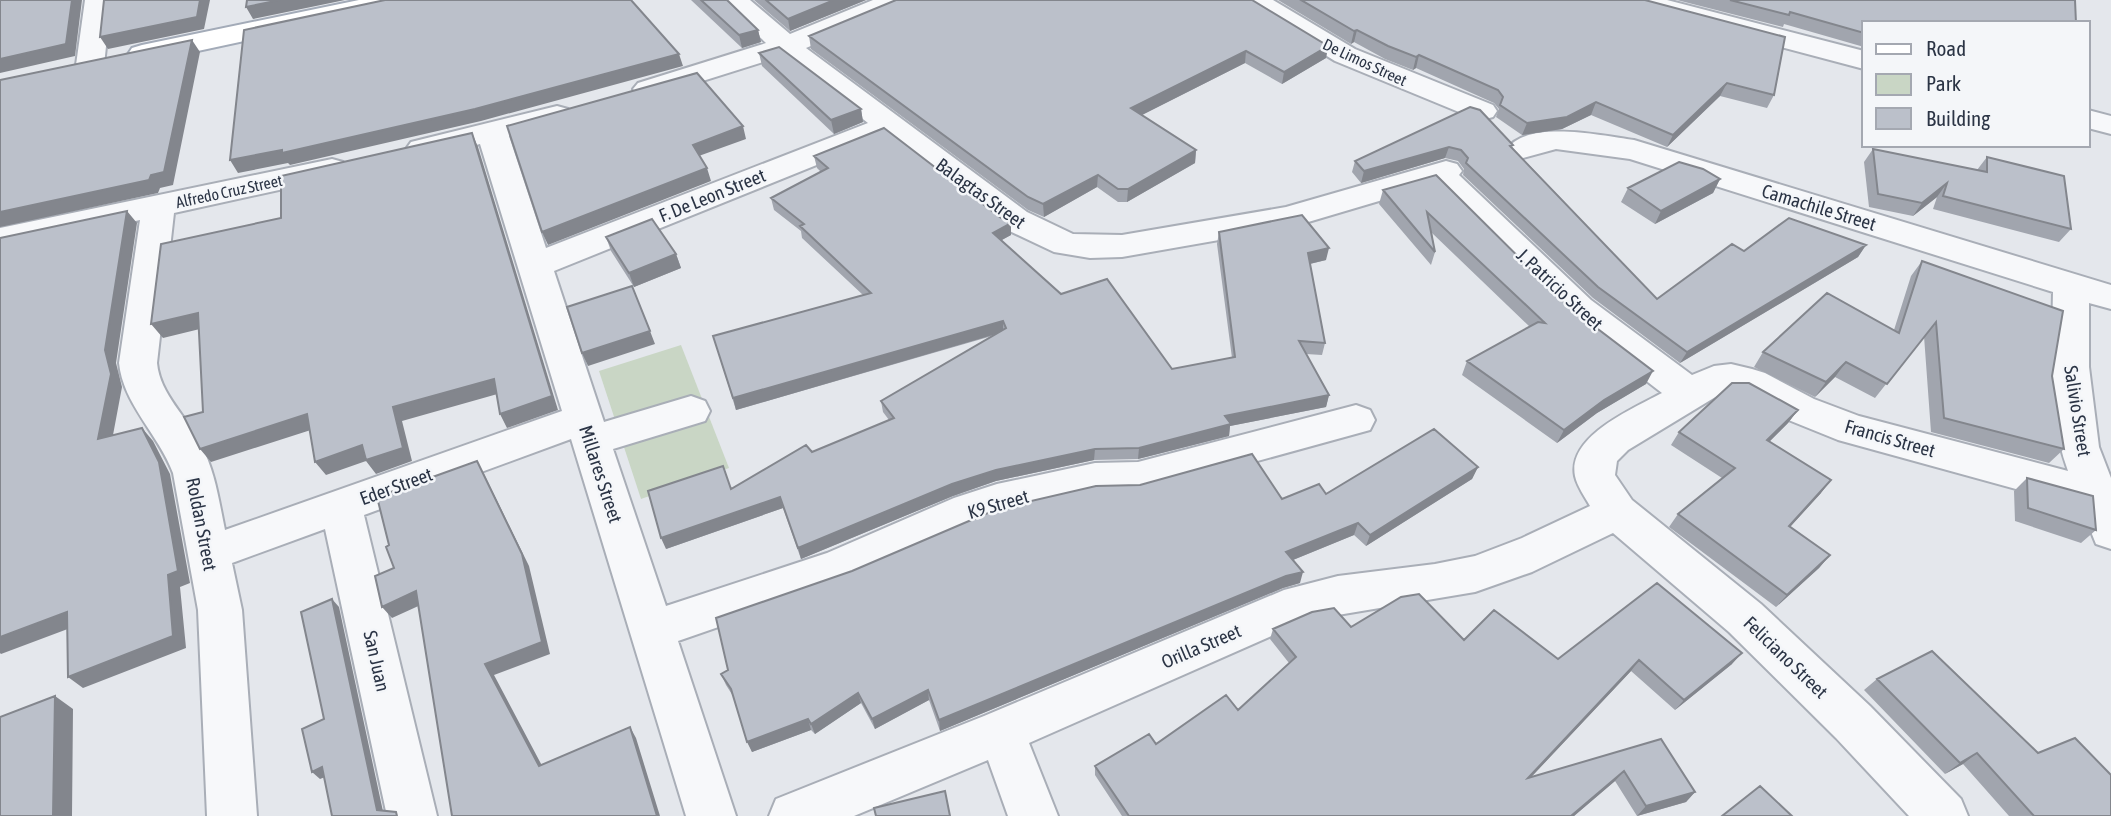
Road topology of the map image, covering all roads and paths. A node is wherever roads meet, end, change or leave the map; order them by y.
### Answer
1 (98, 0) edge
2 (397, 0) edge
3 (734, 0) edge
4 (897, 0) edge
5 (1254, 0) edge
6 (1636, 0) edge
7 (786, 46) junction
8 (1862, 59) edge
9 (77, 67) joint
10 (627, 95) edge
11 (578, 109) edge
12 (1482, 111) edge
13 (2090, 120) edge
14 (890, 125) junction
15 (2111, 125) edge
16 (492, 132) junction
17 (1541, 141) edge
18 (394, 156) edge
19 (357, 164) edge
20 (1443, 172) joint
21 (159, 205) junction
22 (0, 239) edge
23 (535, 265) junction
24 (2071, 284) junction
25 (2111, 297) edge
26 (1690, 394) junction
27 (691, 411) dead end
28 (1356, 420) dead end
29 (587, 430) junction
30 (2097, 495) junction
31 (341, 506) junction
32 (1617, 512) junction
33 (2111, 533) edge
34 (208, 554) junction
35 (651, 631) junction
36 (1001, 732) junction
37 (232, 816) edge
38 (412, 816) edge
39 (711, 816) edge
40 (794, 816) edge
41 (1033, 816) edge
42 (1943, 816) edge

1 - 9 street
2 - 9 main road
3 - 7 street, Balagtas Street
4 - 7 street
5 - 12 street, De Limos Street
6 - 8 street
7 - 10 street
7 - 14 street, Balagtas Street
11 - 16 street
13 - 15 street
14 - 20 street, Balagtas Street
14 - 23 street, F. De Leon Street
16 - 18 street
16 - 23 street, Millares Street
17 - 24 street, Camachile Street
19 - 21 street, Alfredo Cruz Street
20 - 26 street, J. Patricio Street
21 - 22 street, Alfredo Cruz Street
21 - 34 street, Roldan Street
23 - 29 street, Millares Street
24 - 25 street, Camachile Street
24 - 30 street, Salivio Street
26 - 30 street, Francis Street
26 - 32 street, Francis Street
27 - 29 street, Eder Street
28 - 35 street, K9 Street
29 - 31 street, Eder Street
29 - 35 street, Millares Street
30 - 33 street, Salivio Street
31 - 34 street, Eder Street
31 - 38 street, San Juan
32 - 36 street, Orilla Street
32 - 42 street, Feliciano Street
34 - 37 street, Roldan Street
35 - 39 street, Millares Street
36 - 40 street, Orilla Street
36 - 41 street

